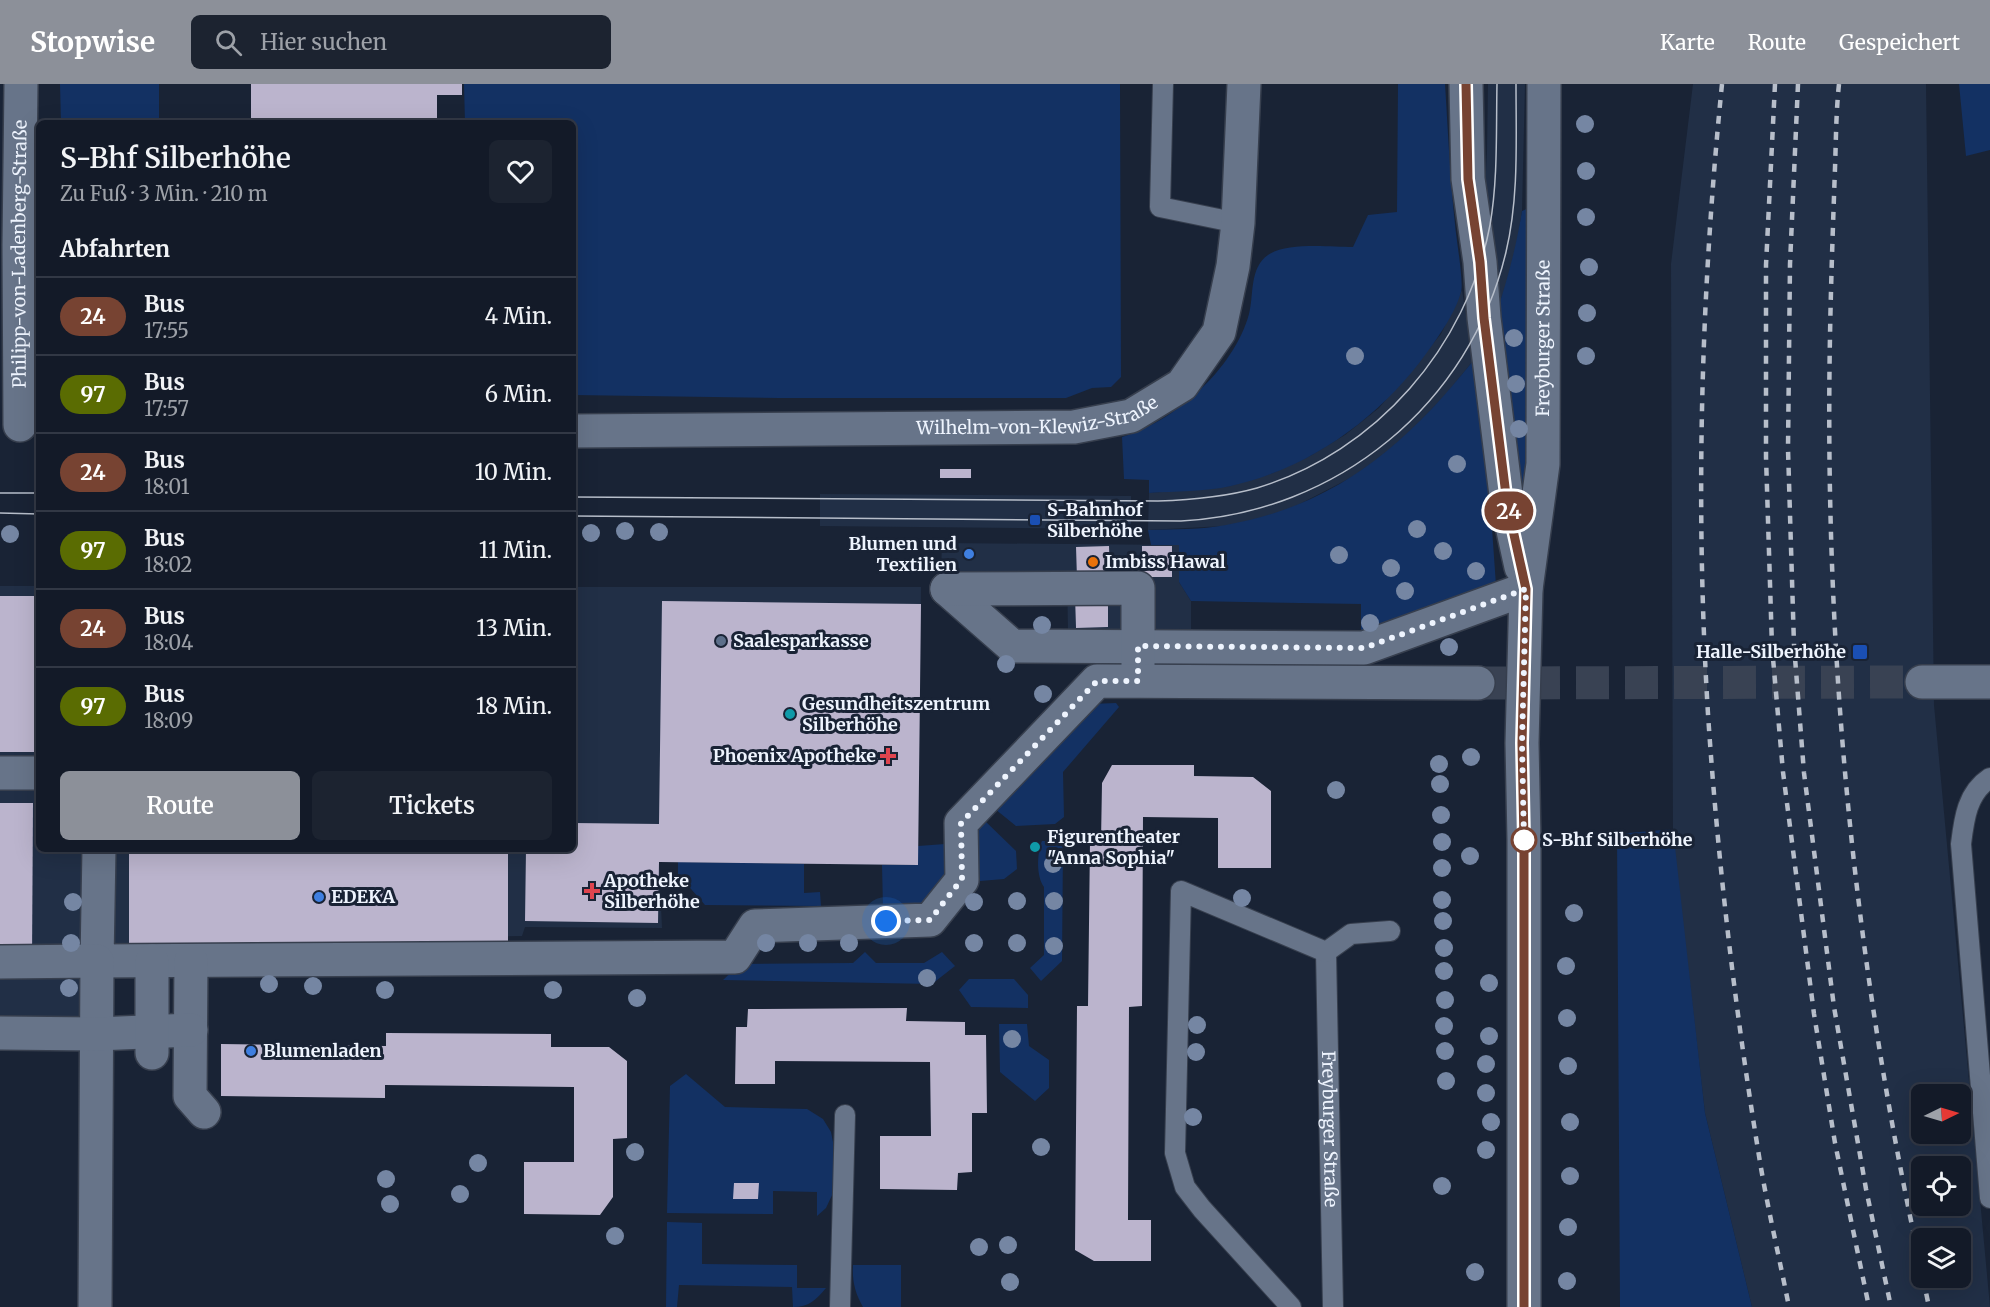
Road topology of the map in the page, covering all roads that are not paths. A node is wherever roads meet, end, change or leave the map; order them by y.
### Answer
1 (21, 84) edge
2 (1163, 84) edge
3 (1244, 84) edge
4 (1466, 84) edge
5 (1544, 84) edge
6 (1238, 223) junction
7 (20, 425) edge
8 (576, 431) edge
9 (1526, 589) junction
10 (1138, 646) junction
11 (1138, 681) junction
12 (1478, 682) tunnel mouth
13 (1922, 682) tunnel mouth
14 (1990, 682) edge
15 (0, 772) edge
16 (36, 773) edge
17 (1990, 778) edge
18 (99, 852) edge
19 (1390, 931) dead end
20 (1326, 952) junction
21 (152, 961) junction
22 (192, 961) junction
23 (0, 962) edge
24 (97, 962) junction
25 (191, 1030) junction
26 (0, 1033) edge
27 (97, 1034) junction
28 (152, 1042) junction
29 (204, 1112) dead end
30 (845, 1115) dead end
31 (1990, 1198) edge
32 (95, 1307) edge
33 (840, 1307) edge
34 (1291, 1307) edge
35 (1333, 1307) edge
36 (1524, 1307) edge

1 - 7 street, Philipp-von-Ladenberg-Straße
2 - 6 lane
3 - 6 street, Wilhelm-von-Klewiz-Straße
4 - 9 street, Freyburger Straße
5 - 9 street, Freyburger Straße
6 - 8 street, Wilhelm-von-Klewiz-Straße
9 - 10 street
9 - 36 street, Freyburger Straße
10 - 10 street
10 - 11 street
11 - 12 street
11 - 22 street
13 - 14 street
15 - 16 street
17 - 31 lane
18 - 24 street
19 - 20 lane
20 - 34 lane
20 - 35 lane, Freyburger Straße
21 - 22 street
21 - 24 street
21 - 28 street
22 - 25 street
23 - 24 street
24 - 27 street
25 - 28 street
25 - 29 street
26 - 27 street
27 - 28 street
27 - 32 street
30 - 33 lane

